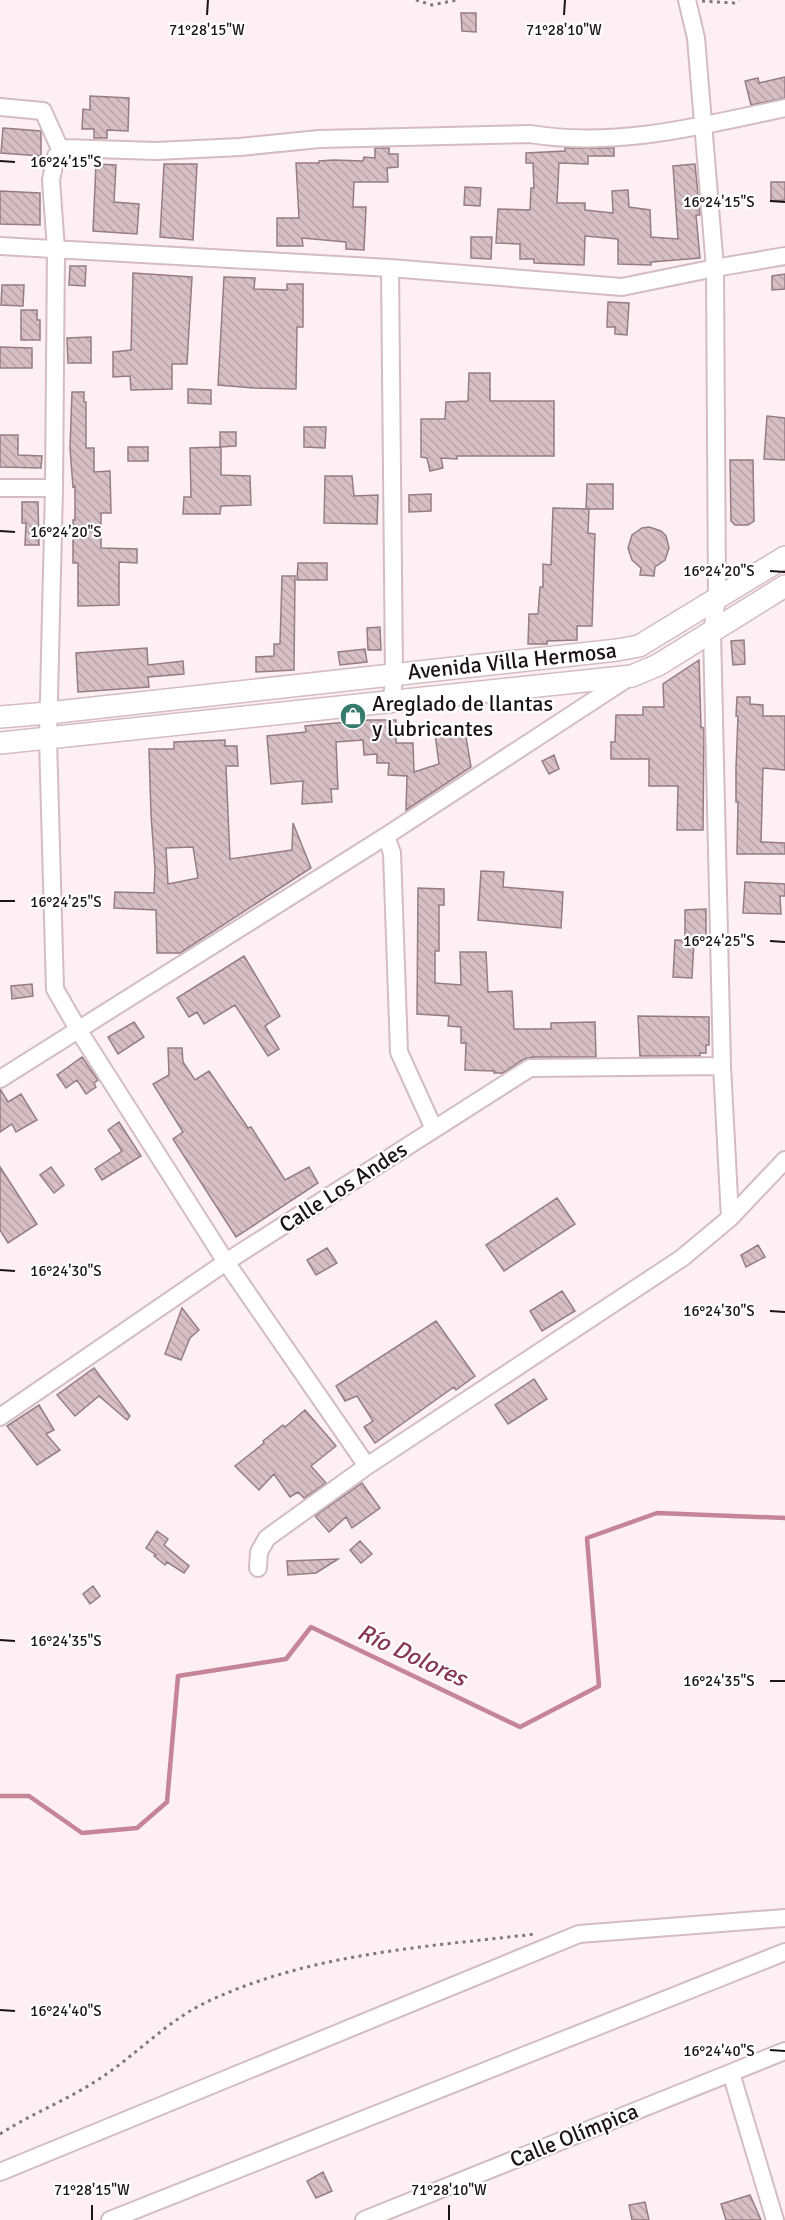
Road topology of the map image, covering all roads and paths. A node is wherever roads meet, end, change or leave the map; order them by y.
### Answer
1 (416, 0) edge
2 (457, 0) edge
3 (688, 0) edge
4 (739, 0) edge
5 (0, 107) edge
6 (785, 108) edge
7 (703, 126) junction
8 (61, 151) junction
9 (0, 246) edge
10 (56, 249) junction
11 (785, 256) edge
12 (390, 268) junction
13 (715, 268) junction
14 (0, 488) edge
15 (54, 488) junction
16 (785, 557) edge
17 (785, 586) edge
18 (717, 599) junction
19 (712, 632) junction
20 (394, 675) junction
21 (632, 676) junction
22 (392, 701) junction
23 (48, 713) junction
24 (0, 717) edge
25 (48, 739) junction
26 (0, 743) edge
27 (386, 836) junction
28 (79, 1031) junction
29 (0, 1062) edge
30 (26, 1062) junction
31 (722, 1066) junction
32 (0, 1079) edge
33 (434, 1128) junction
34 (785, 1160) edge
35 (730, 1218) junction
36 (226, 1262) junction
37 (0, 1417) edge
38 (367, 1466) junction
39 (258, 1568) dead end
40 (785, 1918) edge
41 (541, 1933) dead end
42 (785, 1952) edge
43 (785, 2051) edge
44 (731, 2073) junction
45 (0, 2134) edge
46 (0, 2172) edge
47 (110, 2220) edge
48 (364, 2220) edge
49 (775, 2220) edge

1 - 2 path
3 - 4 path
3 - 7 street
5 - 8 street
6 - 7 street
7 - 8 street
7 - 13 street
8 - 10 street
9 - 10 street
10 - 12 street
10 - 15 street
11 - 13 street
12 - 13 street
12 - 20 street
13 - 18 street
14 - 15 street
15 - 23 street
16 - 18 street, Avenida Villa Hermosa
17 - 19 street, Avenida Villa Hermosa
18 - 19 street
18 - 20 street, Avenida Villa Hermosa
19 - 21 street, Avenida Villa Hermosa
19 - 31 street
20 - 22 street
20 - 23 street, Avenida Villa Hermosa
21 - 22 street, Avenida Villa Hermosa
21 - 27 street
22 - 25 street, Avenida Villa Hermosa
23 - 24 street, Avenida Villa Hermosa
23 - 25 street
25 - 26 street, Avenida Villa Hermosa
25 - 28 street
27 - 28 street
27 - 33 street
28 - 30 street
28 - 36 street
29 - 30 street
30 - 32 street
31 - 33 street, Calle Los Andes
31 - 35 street
33 - 36 street, Calle Los Andes
34 - 35 street
35 - 38 street
36 - 37 street, Calle Los Andes
36 - 38 street
38 - 39 street
40 - 46 street
41 - 45 path
42 - 47 street
43 - 44 street, Calle Olímpica
44 - 48 street, Calle Olímpica
44 - 49 street

